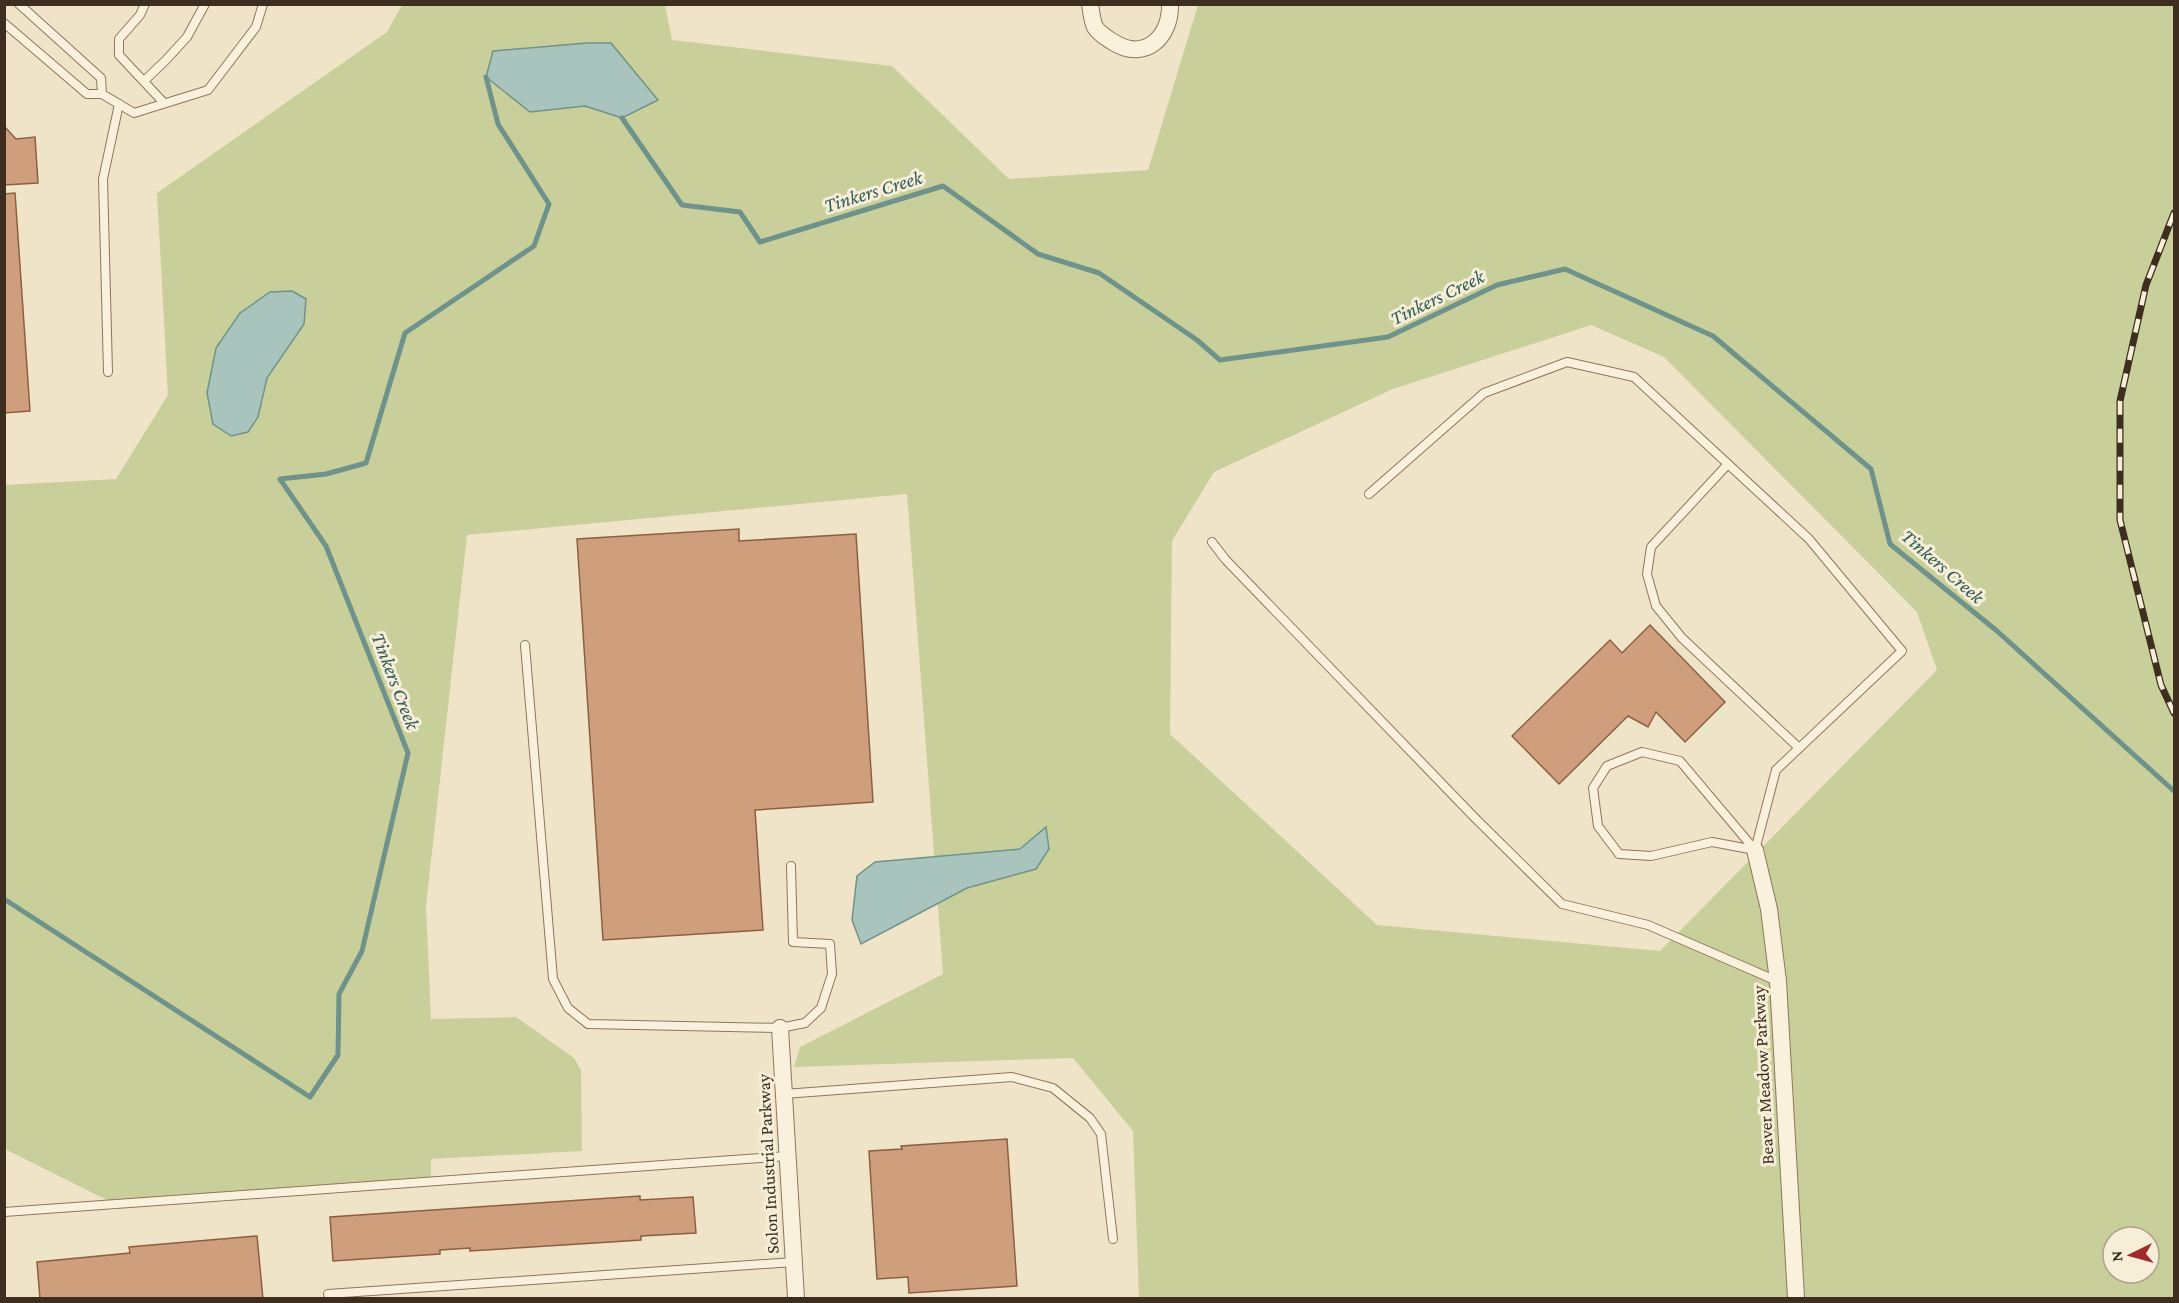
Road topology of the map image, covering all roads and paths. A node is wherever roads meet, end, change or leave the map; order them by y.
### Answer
1 (19, 4) edge
2 (145, 4) edge
3 (205, 4) edge
4 (263, 4) edge
5 (1090, 4) edge
6 (1170, 4) edge
7 (4, 23) edge
8 (144, 81) junction
9 (102, 94) junction
10 (164, 102) junction
11 (119, 104) junction
12 (108, 372) dead end
13 (1728, 464) junction
14 (1370, 494) dead end
15 (1212, 542) dead end
16 (525, 645) dead end
17 (1799, 748) junction
18 (1755, 850) junction
19 (791, 866) dead end
20 (1778, 981) junction
21 (780, 1028) junction
22 (784, 1094) junction
23 (788, 1156) junction
24 (4, 1212) edge
25 (1113, 1239) dead end
26 (794, 1262) junction
27 (328, 1294) dead end
28 (796, 1299) edge
29 (1796, 1299) edge

1 - 9 lane
2 - 8 lane
3 - 8 lane
4 - 10 lane
5 - 6 street
7 - 9 lane
8 - 10 lane
9 - 11 lane
10 - 11 lane
11 - 12 lane
13 - 14 lane
13 - 17 lane
13 - 17 lane
15 - 20 lane
16 - 21 lane
17 - 18 lane
18 - 18 lane
18 - 20 street, Beaver Meadow Parkway
19 - 21 lane
20 - 29 street, Beaver Meadow Parkway
21 - 22 street, Solon Industrial Parkway
22 - 23 street, Solon Industrial Parkway
22 - 25 lane
23 - 24 lane
23 - 26 street, Solon Industrial Parkway
26 - 27 lane
26 - 28 street, Solon Industrial Parkway

